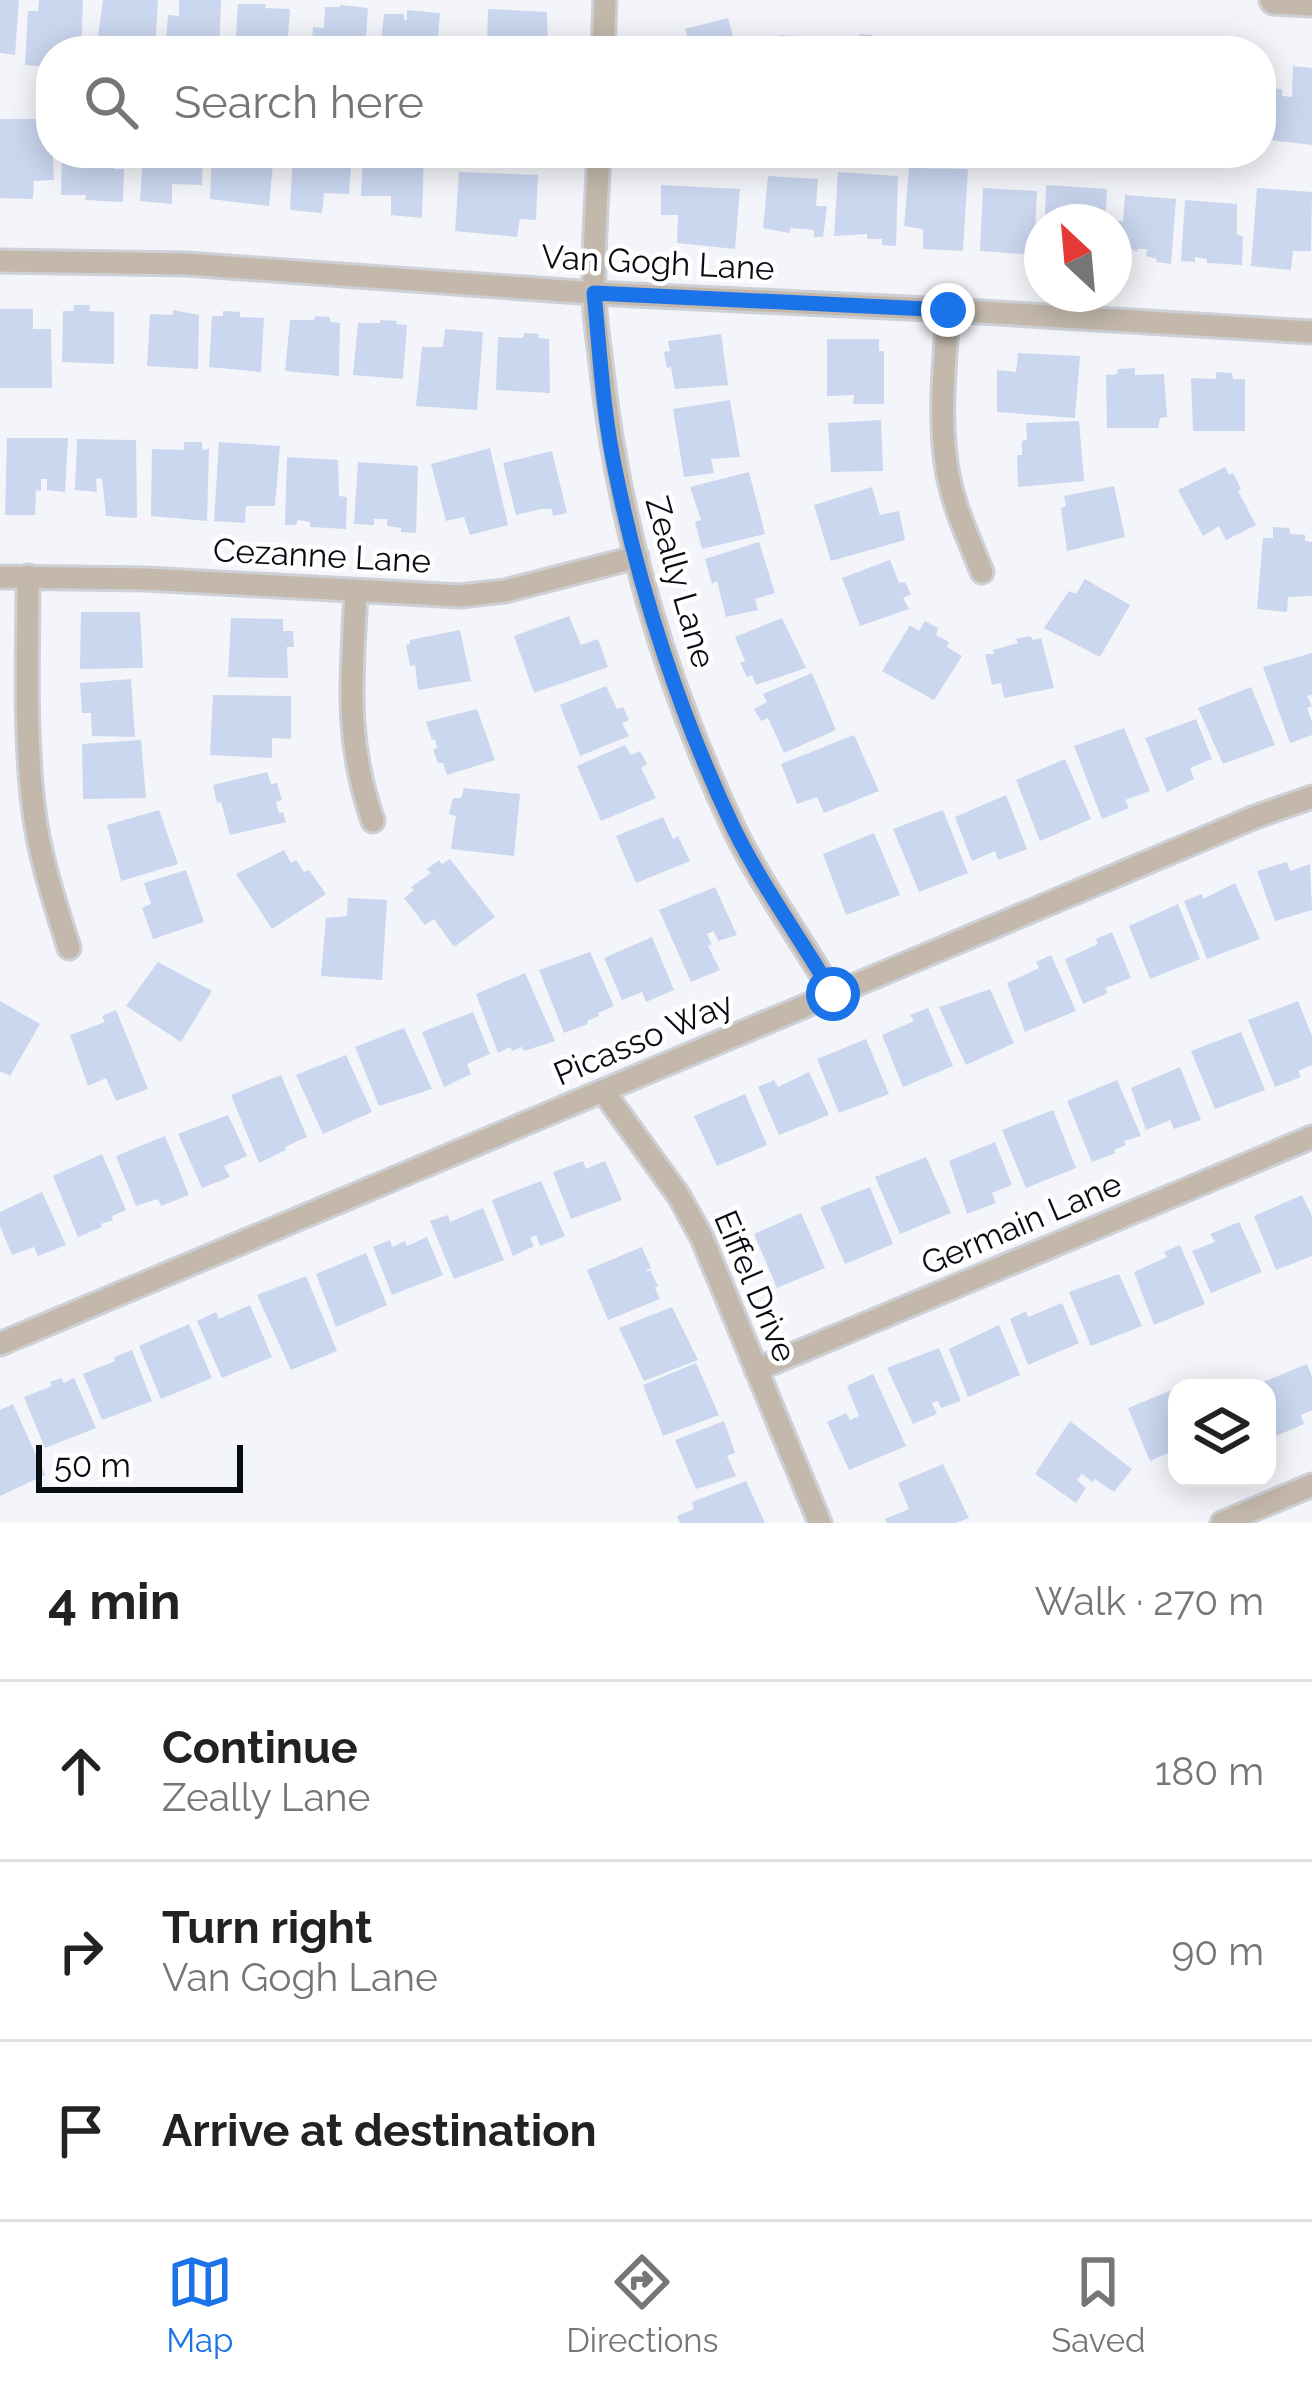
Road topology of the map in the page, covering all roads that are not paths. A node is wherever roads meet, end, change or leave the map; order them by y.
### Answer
1 (605, 0) edge
2 (1274, 0) edge
3 (1312, 2) edge
4 (604, 36) edge
5 (598, 168) edge
6 (0, 261) edge
7 (594, 293) junction
8 (948, 310) junction
9 (1312, 332) edge
10 (637, 557) junction
11 (982, 572) dead end
12 (28, 576) junction
13 (0, 577) edge
14 (356, 591) junction
15 (1312, 797) edge
16 (373, 821) dead end
17 (69, 948) dead end
18 (833, 994) junction
19 (603, 1090) junction
20 (1312, 1137) edge
21 (0, 1344) edge
22 (756, 1370) junction
23 (1312, 1485) edge
24 (820, 1523) edge
25 (1222, 1523) edge

1 - 4 street
2 - 3 street
5 - 7 street, Zeally Lane
6 - 7 street, Van Gogh Lane
7 - 8 street, Van Gogh Lane
7 - 10 street, Zeally Lane
8 - 9 street, Van Gogh Lane
8 - 11 street
10 - 14 street, Cezanne Lane
10 - 18 street, Zeally Lane
12 - 13 street, Cezanne Lane
12 - 14 street, Cezanne Lane
12 - 17 street
14 - 16 street
15 - 18 street, Picasso Way
18 - 19 street, Picasso Way
19 - 21 street, Picasso Way
19 - 22 street, Eiffel Drive
20 - 22 street, Germain Lane
22 - 24 street, Eiffel Drive
23 - 25 street

